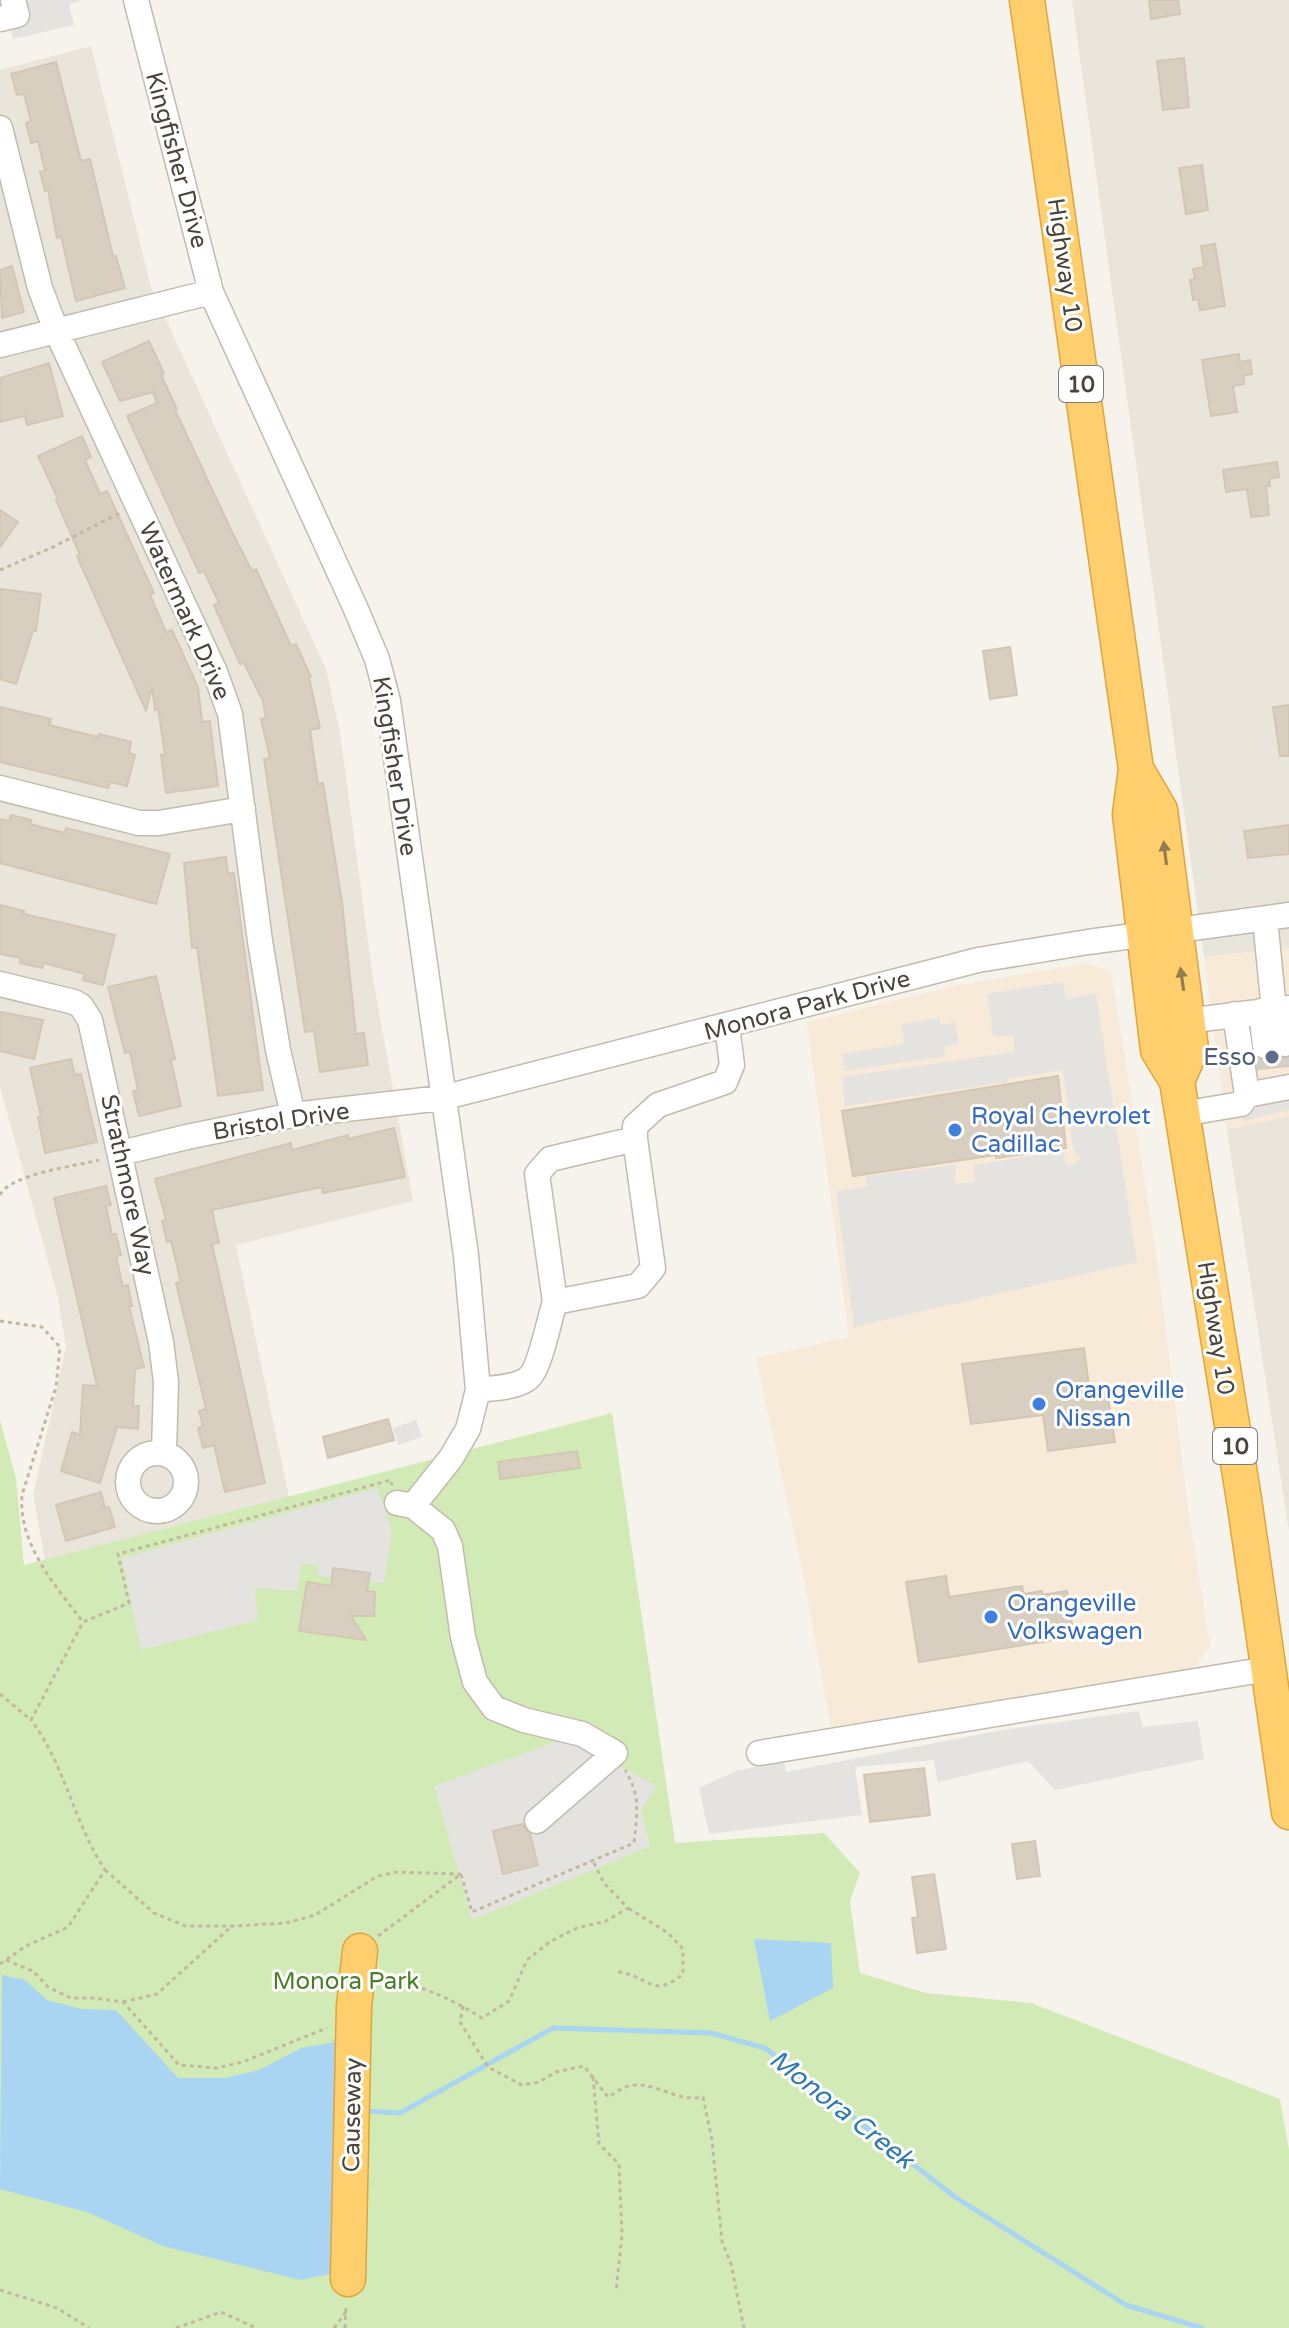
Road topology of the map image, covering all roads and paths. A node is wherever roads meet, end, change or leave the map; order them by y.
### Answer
1 (13, 0) edge
2 (136, 0) edge
3 (1027, 0) edge
4 (0, 19) edge
5 (2, 144) edge
6 (211, 292) junction
7 (56, 330) junction
8 (0, 345) edge
9 (137, 504) junction
10 (0, 570) edge
11 (0, 788) edge
12 (243, 809) junction
13 (1277, 917) edge
14 (1160, 933) junction
15 (0, 984) edge
16 (1276, 1010) edge
17 (1235, 1014) junction
18 (1187, 1021) junction
19 (727, 1026) junction
20 (1279, 1068) edge
21 (1247, 1095) junction
22 (1179, 1097) junction
23 (442, 1098) junction
24 (293, 1115) junction
25 (635, 1139) junction
26 (121, 1153) junction
27 (0, 1195) edge
28 (555, 1302) junction
29 (0, 1321) edge
30 (478, 1390) junction
31 (164, 1452) dead end
32 (405, 1505) junction
33 (83, 1622) junction
34 (1268, 1669) junction
35 (0, 1694) edge
36 (31, 1720) junction
37 (615, 1753) junction
38 (759, 1753) dead end
39 (1289, 1812) edge
40 (537, 1821) dead end
41 (593, 1861) junction
42 (105, 1870) junction
43 (461, 1874) junction
44 (628, 1908) junction
45 (232, 1926) junction
46 (360, 1951) joint
47 (3, 1962) edge
48 (618, 1972) dead end
49 (123, 2002) junction
50 (354, 2006) junction
51 (463, 2006) junction
52 (593, 2077) junction
53 (0, 2290) edge
54 (616, 2292) dead end
55 (347, 2296) joint
56 (89, 2328) edge
57 (176, 2328) edge
58 (256, 2328) edge
59 (334, 2328) edge
60 (744, 2328) edge

1 - 4 street
2 - 6 street, Kingfisher Drive
3 - 14 highway, Highway 10 / 10
5 - 7 street, Watermark Drive
6 - 7 street
6 - 23 street, Kingfisher Drive
7 - 8 street
7 - 9 street, Watermark Drive
9 - 10 path
9 - 12 street, Watermark Drive
11 - 12 street
12 - 24 street, Watermark Drive
13 - 14 street, Monora Park Drive
13 - 16 street
18 -> 14 highway, Highway 10 / 10
14 - 19 street, Monora Park Drive
14 - 22 highway, Highway 10 / 10
15 - 26 street, Strathmore Way
16 - 17 street
16 - 20 street
17 - 18 street
17 - 21 street
18 - 22 highway, Highway 10 / 10
19 - 23 street, Monora Park Drive
19 - 25 street
20 - 21 street
21 - 22 street
22 - 34 highway, Highway 10 / 10
23 - 24 street, Bristol Drive
23 - 30 street, Kingfisher Drive
24 - 26 street, Bristol Drive
25 - 28 street
25 - 28 street
26 - 27 path
26 - 31 street, Strathmore Way
28 - 30 street
29 - 33 path
30 - 32 street, Kingfisher Drive
32 - 33 path
32 - 37 street
33 - 36 path
34 - 38 street
34 - 39 highway, Highway 10 / 10
35 - 36 path
36 - 42 path
37 - 40 street
37 - 41 path
41 - 43 path
41 - 44 path
42 - 45 path
42 - 47 path
43 - 45 path
43 - 46 path
44 - 48 path
44 - 51 path
45 - 49 path
46 - 50 highway, Causeway
47 - 49 path
49 - 50 path
50 - 51 path
50 - 55 highway, Causeway
51 - 52 path
52 - 54 path
52 - 60 path
53 - 56 path
55 - 59 path
57 - 58 path

